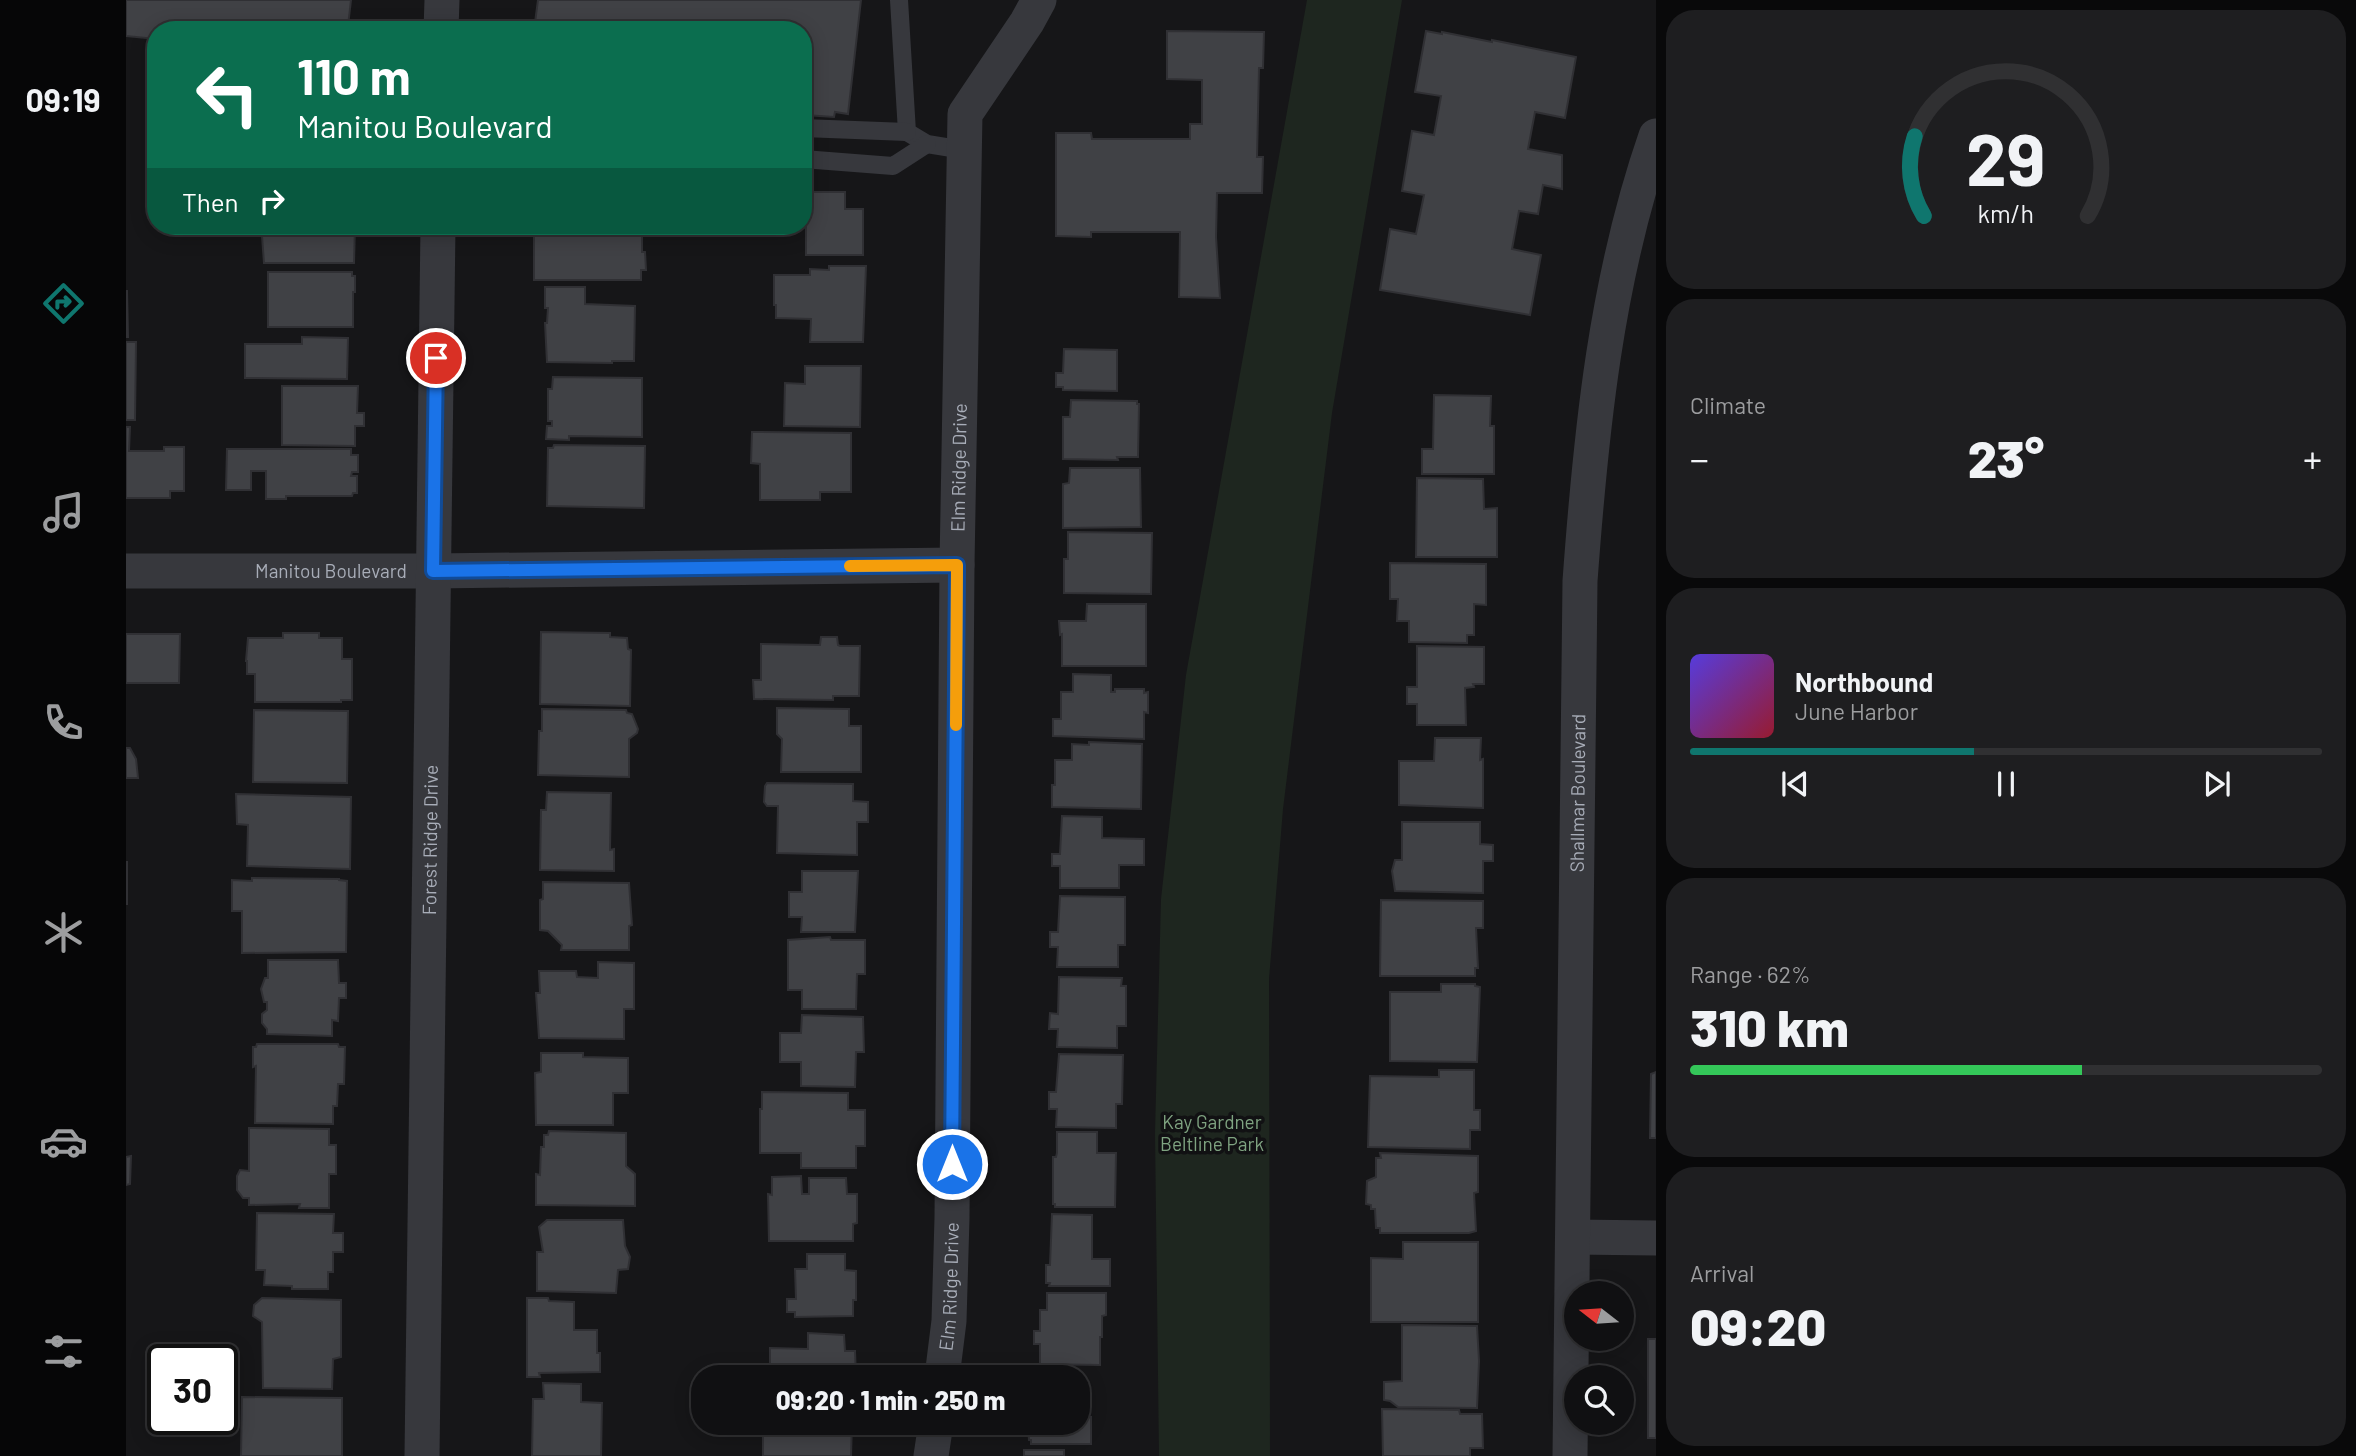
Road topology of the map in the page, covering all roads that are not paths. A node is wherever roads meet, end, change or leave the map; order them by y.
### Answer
1 (442, 0) edge
2 (899, 0) edge
3 (1039, 0) edge
4 (441, 21) edge
5 (812, 128) edge
6 (907, 132) junction
7 (1656, 136) edge
8 (927, 144) junction
9 (964, 150) junction
10 (812, 160) edge
11 (438, 235) edge
12 (957, 565) junction
13 (126, 570) edge
14 (433, 571) junction
15 (1573, 1237) junction
16 (1656, 1238) edge
17 (943, 1365) edge
18 (934, 1435) edge
19 (422, 1456) edge
20 (931, 1456) edge
21 (1570, 1456) edge

1 - 4 street
2 - 6 lane
3 - 9 street, Elm Ridge Drive
5 - 6 lane
6 - 8 lane
7 - 15 street, Shallmar Boulevard
8 - 9 lane
8 - 10 lane
9 - 12 street, Elm Ridge Drive
11 - 14 street, Forest Ridge Drive
12 - 14 street, Manitou Boulevard
12 - 17 street, Elm Ridge Drive
13 - 14 street, Manitou Boulevard
14 - 19 street, Forest Ridge Drive
15 - 16 street
15 - 21 street, Shallmar Boulevard
18 - 20 street

